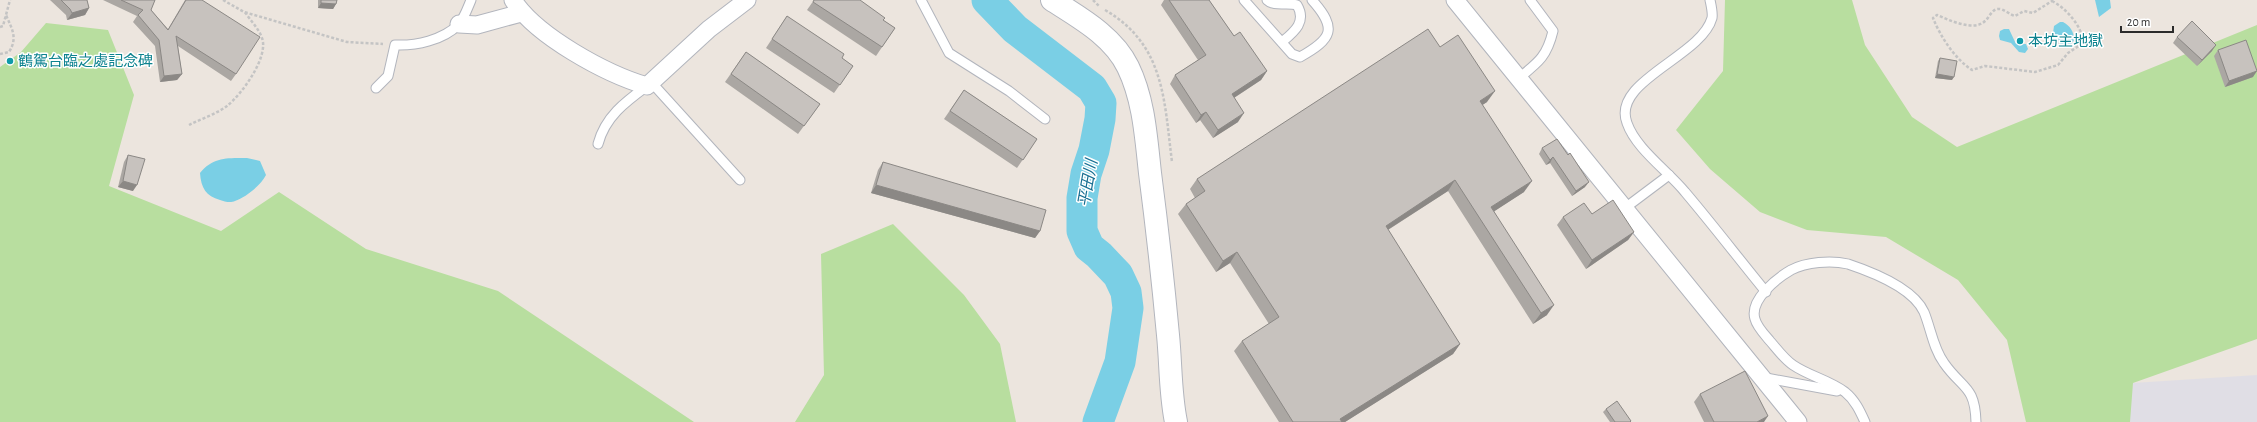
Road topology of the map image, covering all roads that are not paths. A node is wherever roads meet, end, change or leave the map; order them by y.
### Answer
1 (471, 0) edge
2 (747, 0) edge
3 (921, 0) edge
4 (1052, 0) edge
5 (1244, 0) edge
6 (1267, 0) edge
7 (1312, 0) edge
8 (1455, 0) edge
9 (1530, 0) edge
10 (1710, 0) edge
11 (517, 6) edge
12 (459, 24) junction
13 (1282, 42) junction
14 (1519, 78) junction
15 (650, 85) junction
16 (376, 88) dead end
17 (1045, 119) dead end
18 (598, 144) dead end
19 (1669, 175) junction
20 (740, 180) dead end
21 (1625, 208) junction
22 (1766, 292) junction
23 (1759, 377) junction
24 (1844, 392) junction
25 (1176, 422) edge
26 (1798, 422) edge
27 (1865, 422) edge
28 (1976, 422) edge

1 - 12 lane
2 - 15 street
3 - 17 lane
4 - 25 street
5 - 13 lane
6 - 13 lane
7 - 13 lane
8 - 14 street
9 - 14 lane
10 - 19 lane
11 - 12 street
11 - 15 street
12 - 16 lane
14 - 21 street
15 - 18 lane
15 - 20 lane
19 - 21 lane
19 - 22 lane
21 - 23 street
22 - 24 lane
22 - 28 lane
23 - 24 lane
23 - 26 street
24 - 27 lane

